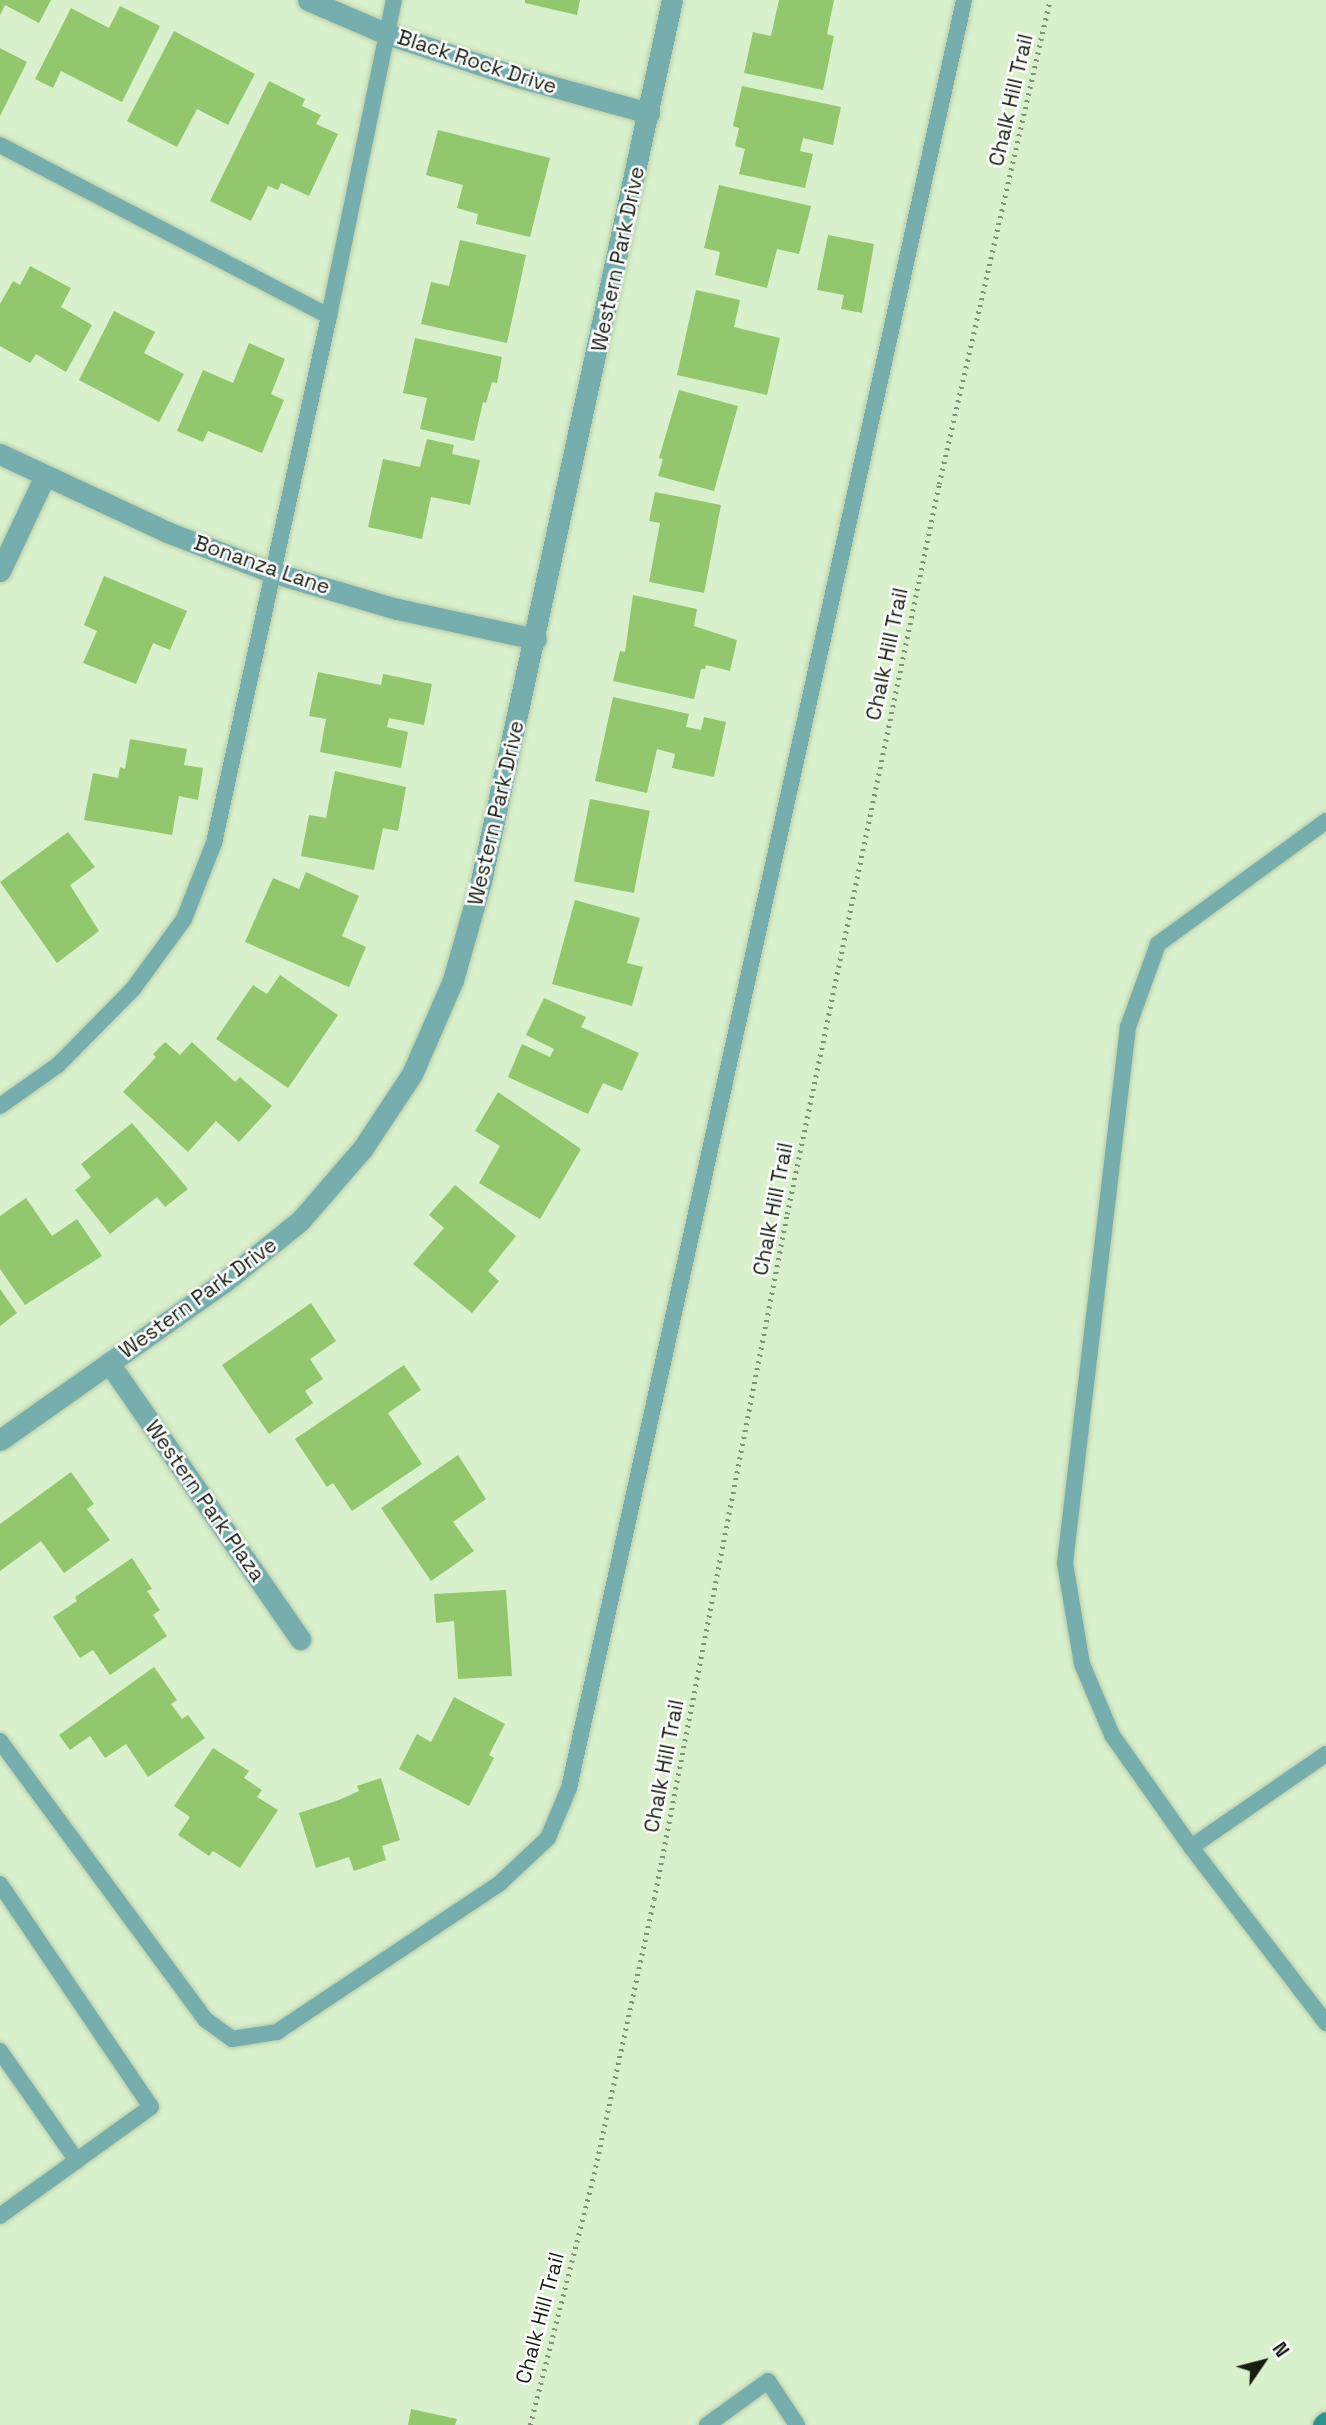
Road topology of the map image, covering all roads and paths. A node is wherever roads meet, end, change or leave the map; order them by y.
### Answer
1 (308, 0) edge
2 (394, 0) edge
3 (672, 0) edge
4 (964, 0) edge
5 (1050, 0) edge
6 (387, 34) junction
7 (649, 113) junction
8 (0, 145) edge
9 (329, 316) junction
10 (0, 454) edge
11 (44, 478) junction
12 (0, 571) edge
13 (271, 572) junction
14 (536, 639) junction
15 (1326, 821) edge
16 (0, 1106) edge
17 (109, 1363) junction
18 (0, 1440) edge
19 (300, 1639) dead end
20 (0, 1741) edge
21 (1326, 1754) edge
22 (1191, 1847) junction
23 (0, 1885) edge
24 (1326, 2023) edge
25 (0, 2051) edge
26 (77, 2161) junction
27 (0, 2216) edge
28 (530, 2425) edge
29 (707, 2425) edge
30 (797, 2425) edge

1 - 6 street, Black Rock Drive
2 - 6 lane
3 - 7 street, Western Park Drive
4 - 20 lane
5 - 28 path, Chalk Hill Trail
6 - 7 street, Black Rock Drive
6 - 9 lane
7 - 14 street, Western Park Drive
8 - 9 lane
9 - 13 lane
10 - 11 street, Bonanza Lane
11 - 12 street
11 - 13 street, Bonanza Lane
13 - 14 street, Bonanza Lane
13 - 16 lane
14 - 17 street, Western Park Drive
15 - 22 lane
17 - 18 street, Western Park Drive
17 - 19 street, Western Park Plaza
21 - 22 lane
22 - 24 lane
23 - 26 lane
25 - 26 lane
26 - 27 lane
29 - 30 lane

